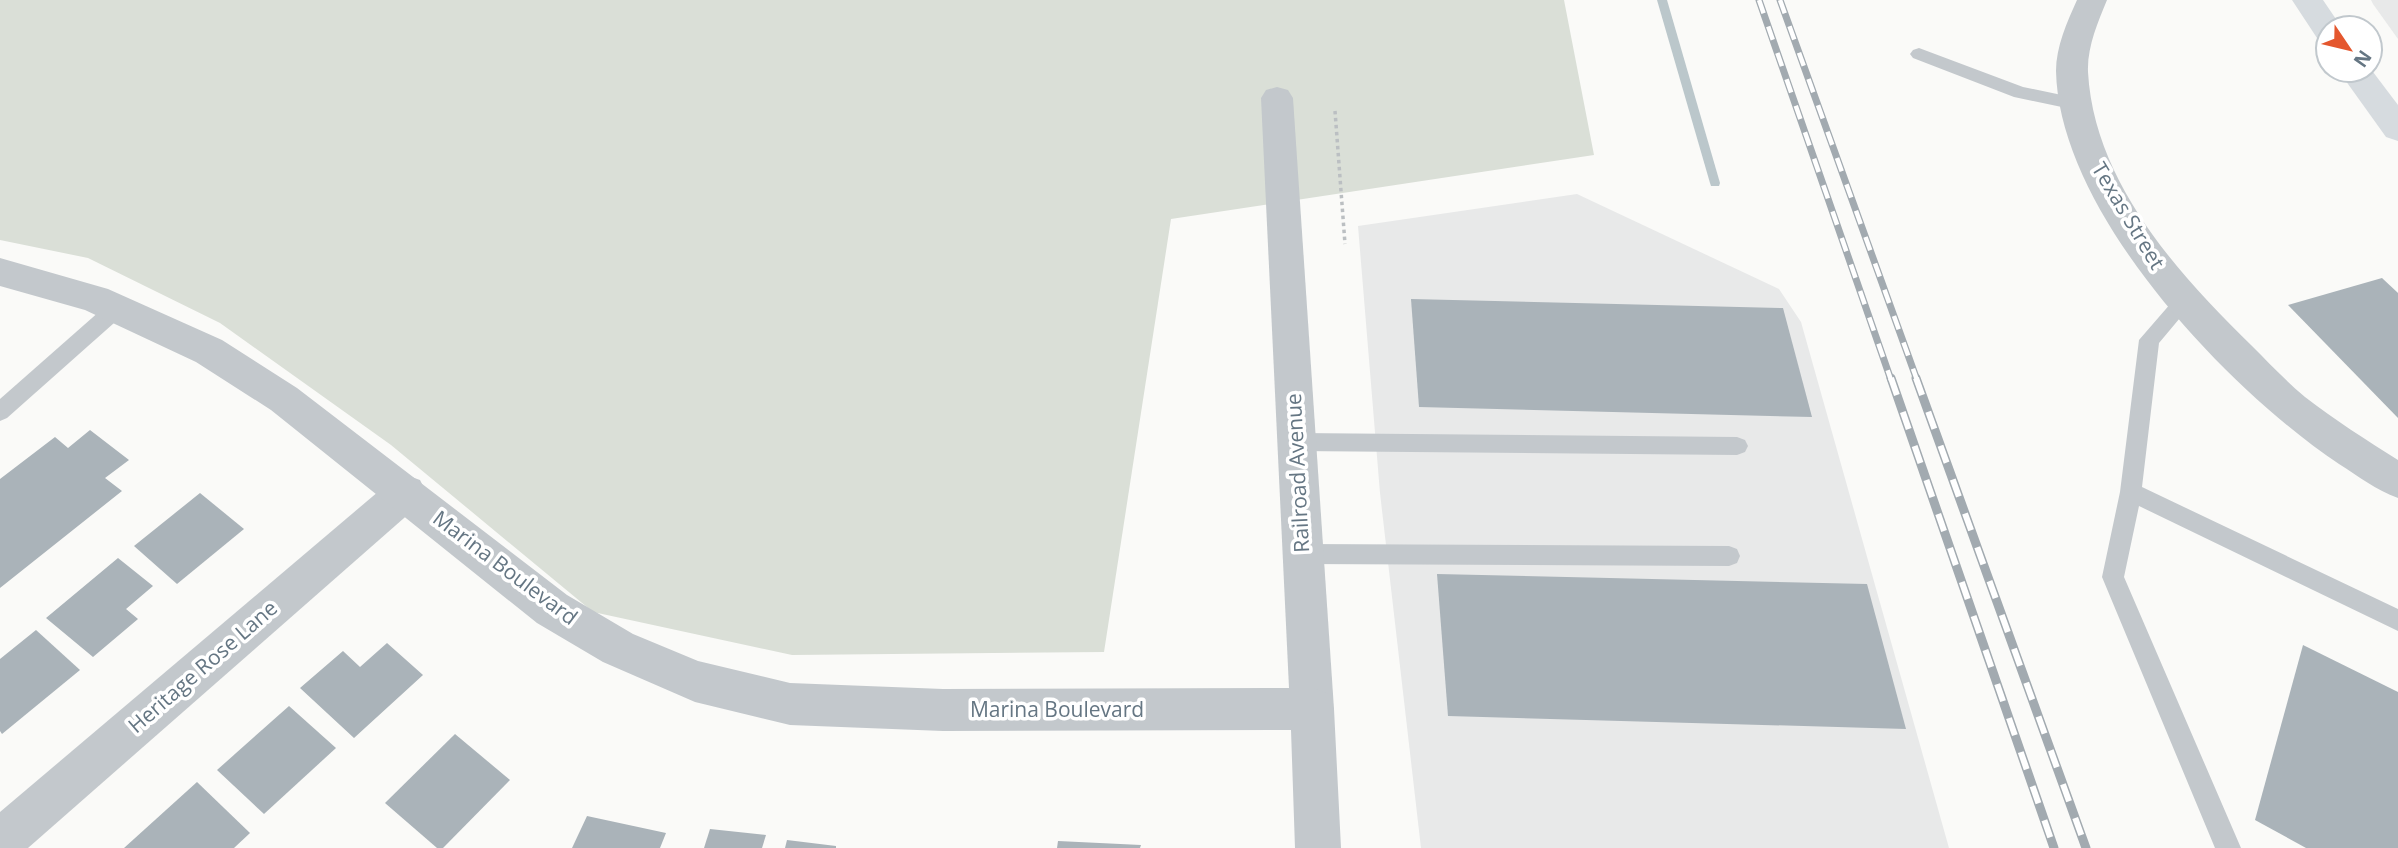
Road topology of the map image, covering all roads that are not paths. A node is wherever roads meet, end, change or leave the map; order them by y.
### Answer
1 (2092, 0) edge
2 (1919, 54) dead end
3 (2364, 84) edge
4 (1277, 98) dead end
5 (2076, 104) junction
6 (2398, 129) edge
7 (0, 272) edge
8 (2185, 300) junction
9 (116, 309) junction
10 (0, 412) edge
11 (1297, 442) junction
12 (1738, 446) dead end
13 (2398, 481) edge
14 (406, 492) junction
15 (2131, 492) junction
16 (1303, 554) junction
17 (1729, 556) dead end
18 (2398, 620) edge
19 (1312, 709) junction
20 (0, 842) edge
21 (1318, 848) edge
22 (2228, 848) edge

1 - 5 street, Texas Street
2 - 5 lane
3 - 6 main road
4 - 11 street, Railroad Avenue
5 - 8 street, Texas Street
7 - 9 street, Marina Boulevard
8 - 13 street, Texas Street
8 - 15 lane
9 - 10 lane
9 - 14 street, Marina Boulevard
11 - 12 lane
11 - 16 street, Railroad Avenue
14 - 19 street, Marina Boulevard
14 - 20 street, Heritage Rose Lane
15 - 18 lane
15 - 22 lane
16 - 17 lane
16 - 19 street, Railroad Avenue
19 - 21 street, Railroad Avenue

